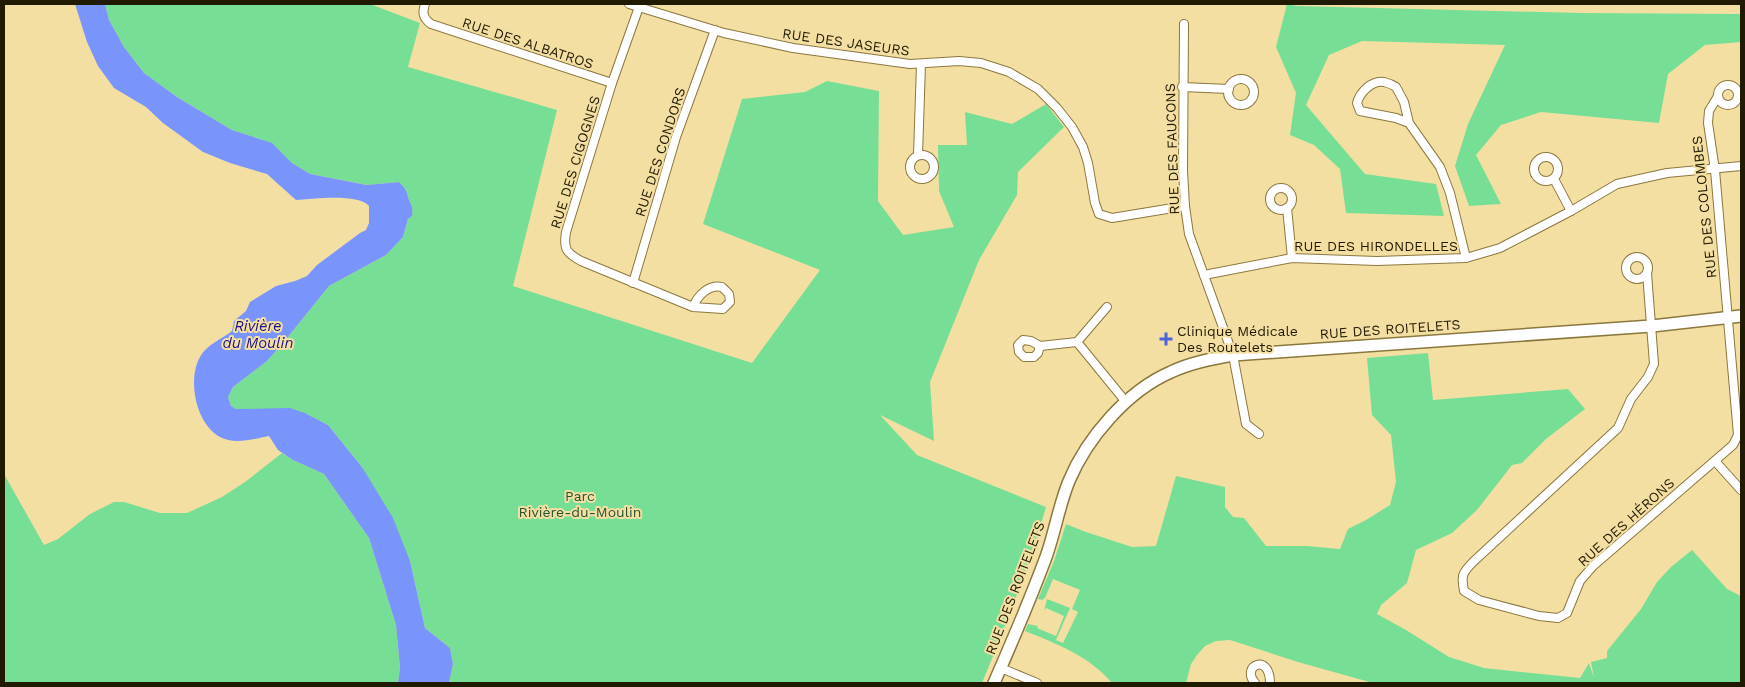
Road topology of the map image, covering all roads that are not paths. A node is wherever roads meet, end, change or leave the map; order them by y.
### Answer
1 (425, 4) edge
2 (629, 4) edge
3 (639, 7) junction
4 (1184, 24) dead end
5 (715, 30) junction
6 (921, 64) junction
7 (612, 83) junction
8 (1182, 87) junction
9 (1229, 89) dead end
10 (1718, 96) dead end
11 (1409, 123) junction
12 (918, 155) dead end
13 (1741, 166) edge
14 (1715, 170) junction
15 (1554, 179) dead end
16 (1185, 206) junction
17 (1288, 208) dead end
18 (1571, 211) junction
19 (1292, 258) junction
20 (1466, 258) junction
21 (1647, 273) dead end
22 (1204, 275) junction
23 (633, 283) junction
24 (693, 307) junction
25 (1107, 307) dead end
26 (1741, 316) edge
27 (1727, 318) junction
28 (1652, 326) junction
29 (1077, 342) junction
30 (1040, 346) dead end
31 (1233, 355) junction
32 (1126, 402) junction
33 (1259, 434) dead end
34 (1715, 461) junction
35 (1741, 490) edge
36 (1001, 668) junction
37 (994, 683) edge
38 (1038, 683) edge
39 (1255, 683) edge
40 (1270, 683) edge

1 - 7 street, RUE DES ALBATROS
2 - 3 street, RUE DES JASEURS
3 - 5 street, RUE DES JASEURS
3 - 7 street, RUE DES CIGOGNES
4 - 8 street, RUE DES FAUCONS
5 - 6 street, RUE DES JASEURS
5 - 23 street, RUE DES CONDORS
6 - 12 street
6 - 16 street, RUE DES JASEURS
7 - 23 street, RUE DES CIGOGNES
8 - 9 street
8 - 16 street, RUE DES FAUCONS
10 - 14 street, RUE DES COLOMBES
11 - 11 street
11 - 20 street
13 - 14 street, RUE DES HIRONDELLES
14 - 18 street, RUE DES HIRONDELLES
14 - 27 street, RUE DES COLOMBES
15 - 18 street
16 - 22 street, RUE DES FAUCONS
17 - 19 street
18 - 20 street, RUE DES HIRONDELLES
19 - 20 street, RUE DES HIRONDELLES
19 - 22 street, RUE DES HIRONDELLES
21 - 28 street
22 - 31 street, RUE DES FAUCONS
23 - 24 street, RUE DES CIGOGNES
24 - 24 street, RUE DES CIGOGNES
25 - 29 street
26 - 27 street, RUE DES ROITELETS
27 - 28 street, RUE DES ROITELETS
27 - 34 street, RUE DES HÉRONS
28 - 31 street, RUE DES ROITELETS
28 - 34 street, RUE DES HÉRONS
29 - 30 street
29 - 32 street
31 - 32 street, RUE DES ROITELETS
31 - 33 street, RUE DES FAUCONS
32 - 36 street, RUE DES ROITELETS
34 - 35 street
36 - 37 street, RUE DES ROITELETS
36 - 38 street
39 - 40 street

